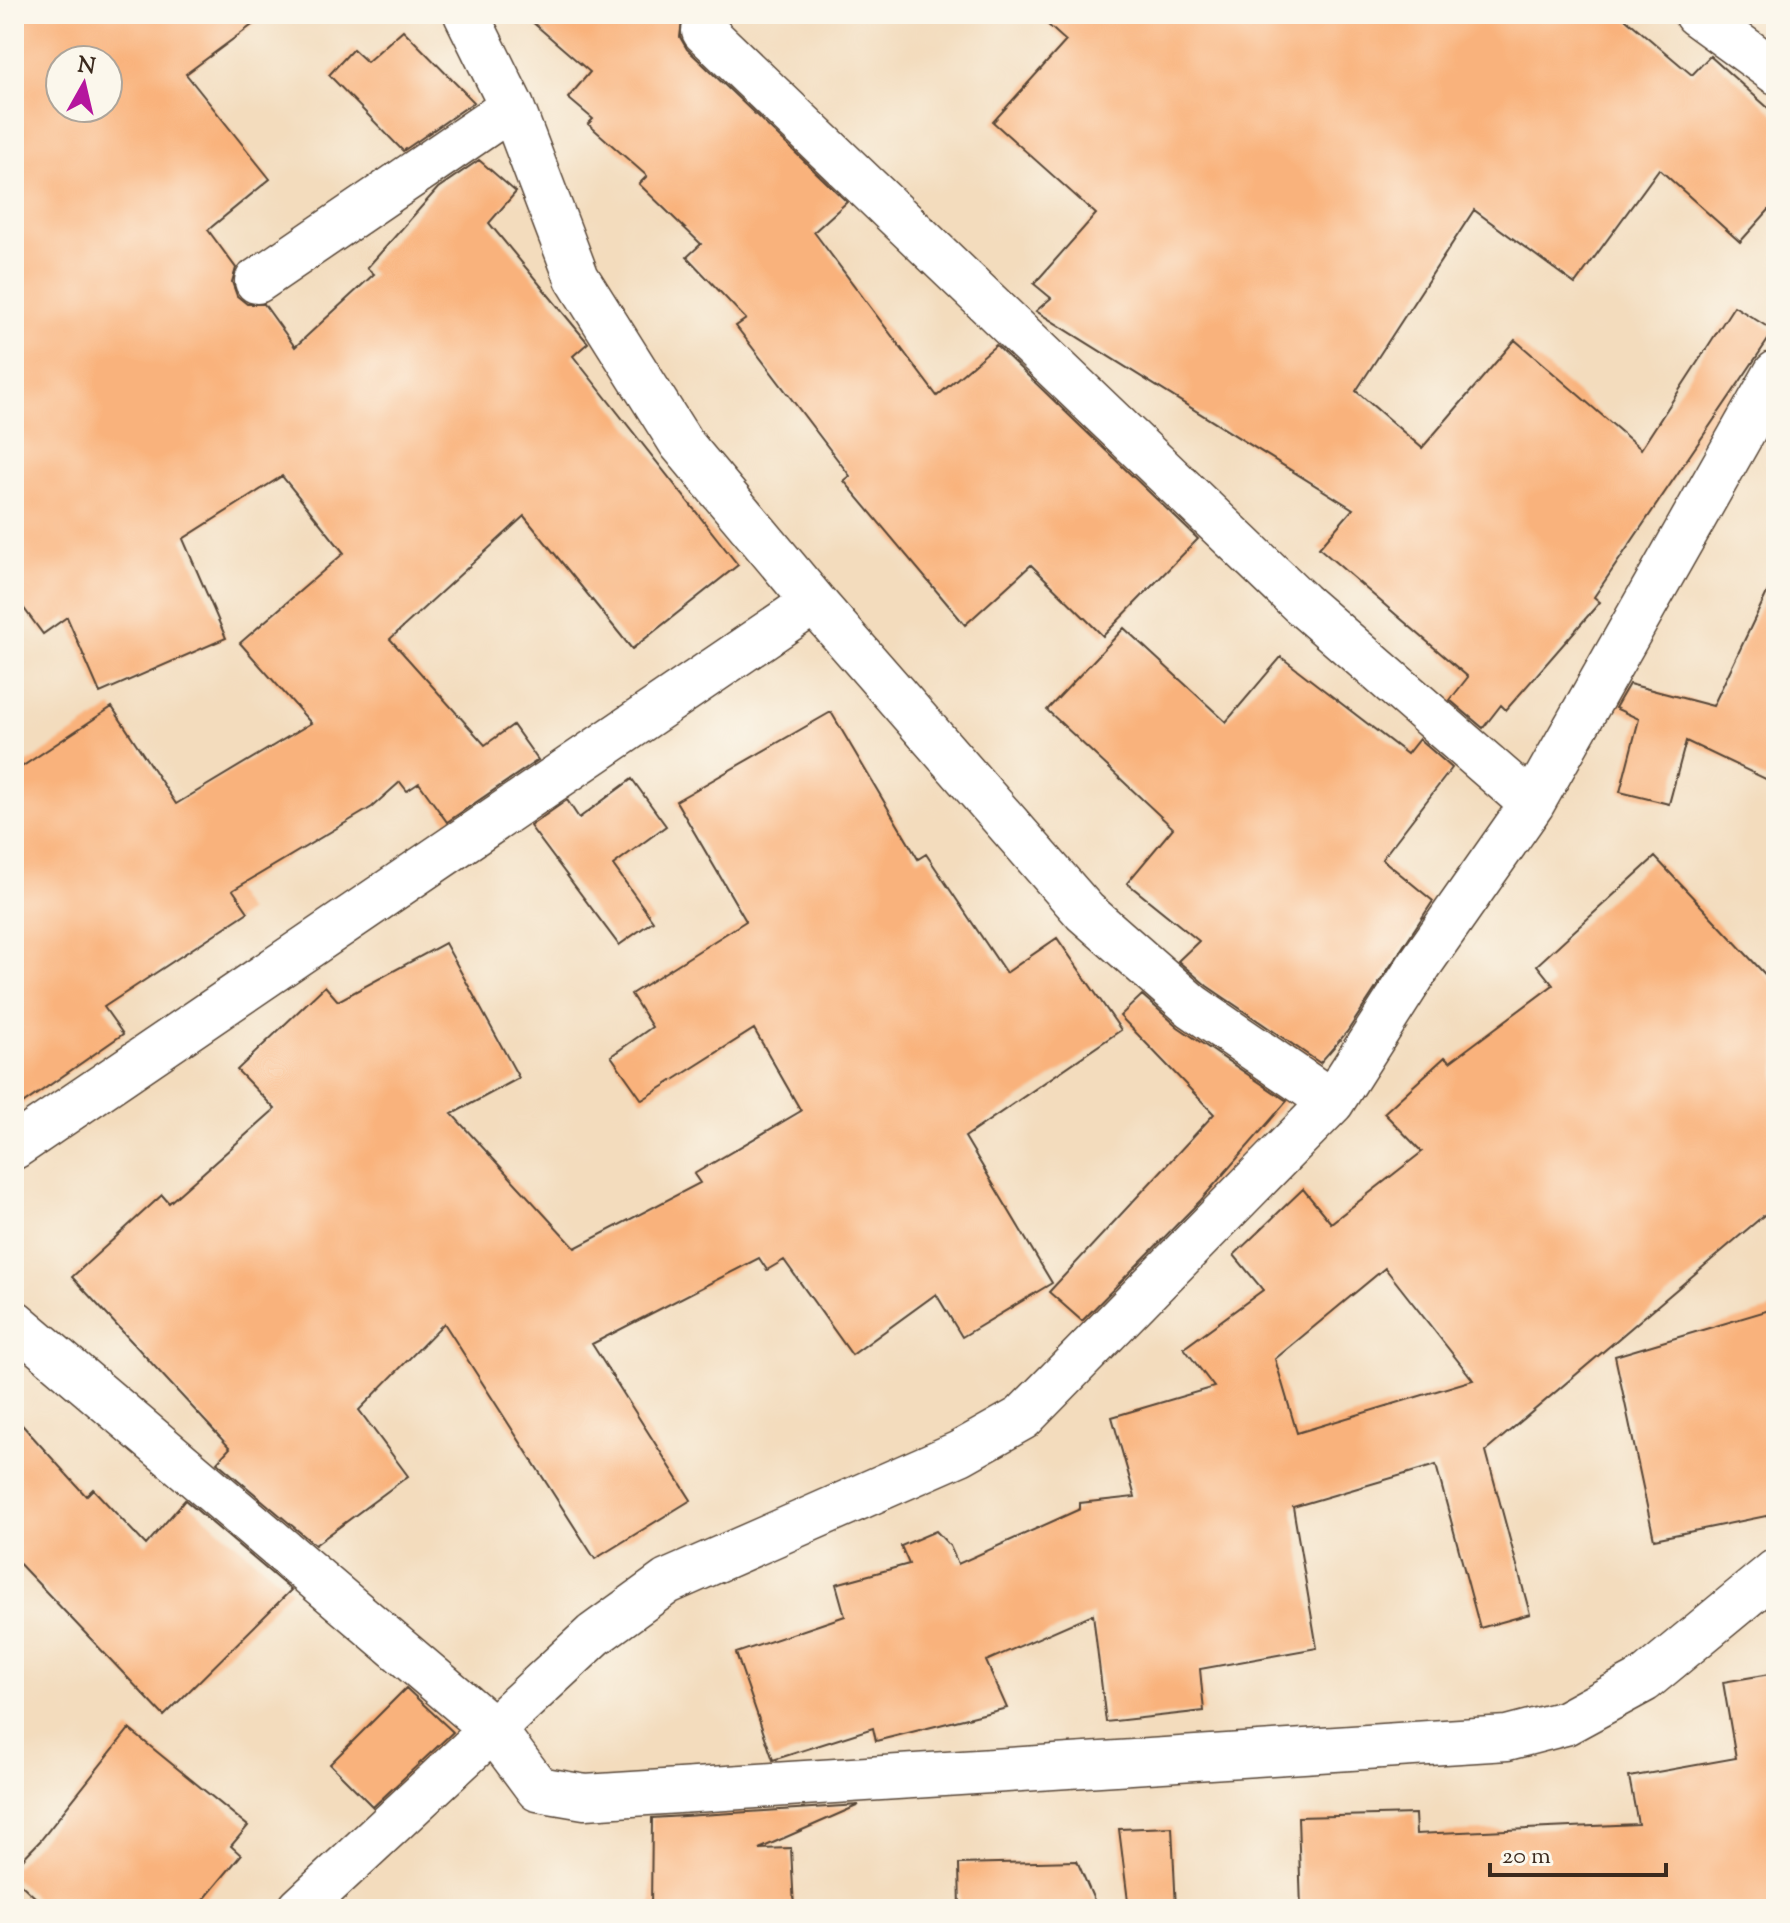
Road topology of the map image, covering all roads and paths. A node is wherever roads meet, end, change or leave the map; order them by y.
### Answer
1 (466, 14) edge
2 (1696, 14) edge
3 (704, 31) dead end
4 (1776, 72) edge
5 (512, 107) junction
6 (257, 281) dead end
7 (1776, 373) edge
8 (814, 602) junction
9 (1532, 804) junction
10 (1332, 1102) junction
11 (14, 1147) edge
12 (14, 1322) edge
13 (1776, 1571) edge
14 (494, 1730) junction
15 (300, 1909) edge

1 - 5 street
2 - 4 street
3 - 9 street
5 - 6 street
5 - 8 street
7 - 9 street
8 - 10 street
8 - 11 street
9 - 10 street
10 - 14 street
12 - 14 street
13 - 14 street
14 - 15 street

